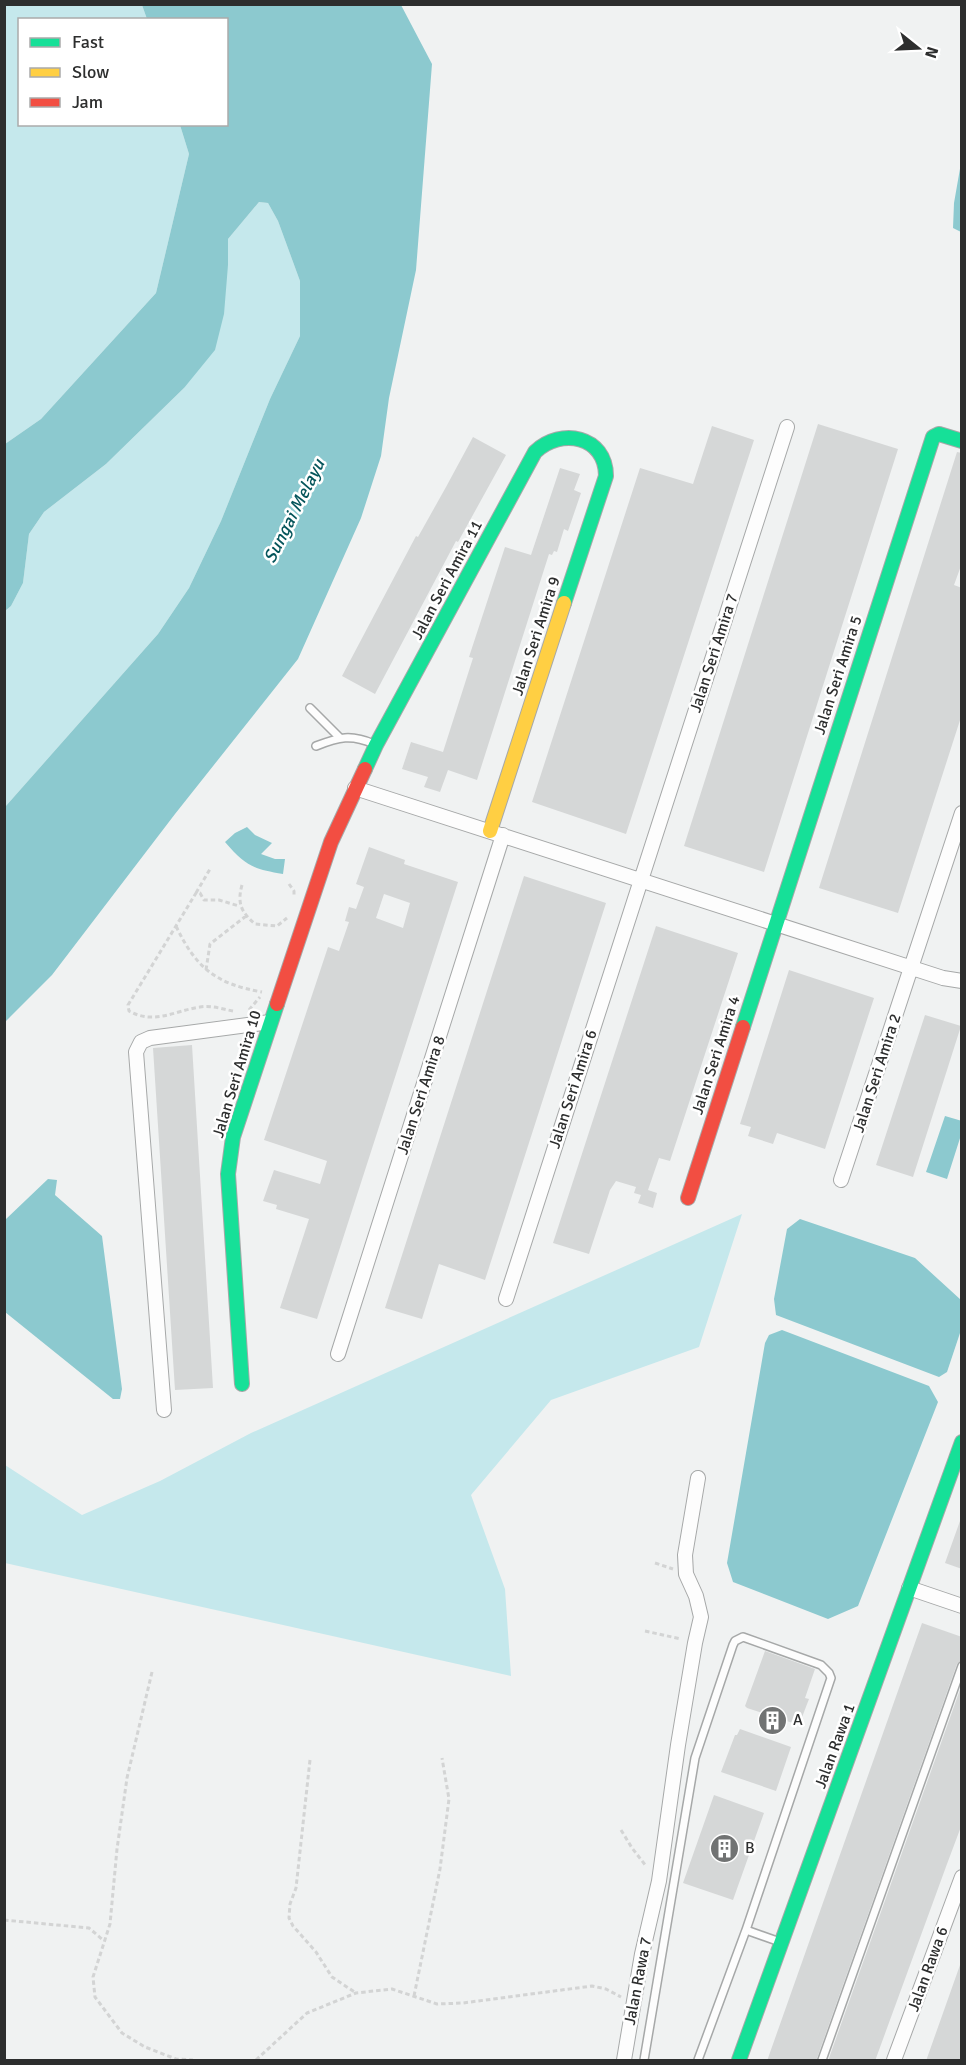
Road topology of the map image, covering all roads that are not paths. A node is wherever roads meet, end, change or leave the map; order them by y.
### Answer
1 (787, 427) dead end
2 (962, 441) edge
3 (599, 451) joint
4 (310, 708) dead end
5 (339, 737) junction
6 (376, 745) junction
7 (316, 746) dead end
8 (356, 788) junction
9 (962, 813) edge
10 (496, 833) junction
11 (641, 880) junction
12 (775, 923) junction
13 (912, 967) junction
14 (962, 981) edge
15 (270, 1022) junction
16 (841, 1180) dead end
17 (688, 1198) dead end
18 (506, 1299) dead end
19 (338, 1354) dead end
20 (242, 1384) dead end
21 (164, 1410) dead end
22 (962, 1442) edge
23 (698, 1478) dead end
24 (909, 1588) junction
25 (962, 1606) edge
26 (962, 1666) edge
27 (962, 1877) edge
28 (746, 1930) junction
29 (782, 1943) junction
30 (624, 2061) edge
31 (644, 2061) edge
32 (698, 2061) edge
33 (740, 2061) edge
34 (822, 2061) edge
35 (894, 2061) edge

1 - 11 street, Jalan Seri Amira 7
2 - 12 street, Jalan Seri Amira 5
3 - 6 street, Jalan Seri Amira 11
3 - 10 street, Jalan Seri Amira 9
4 - 5 lane
5 - 6 lane
5 - 7 lane
6 - 8 street, Jalan Seri Amira 11
8 - 10 street
8 - 15 street, Jalan Seri Amira 10
9 - 13 street, Jalan Seri Amira 2
10 - 11 street
10 - 19 street, Jalan Seri Amira 8
11 - 12 street
11 - 18 street, Jalan Seri Amira 6
12 - 13 street
12 - 17 street, Jalan Seri Amira 4
13 - 14 street
13 - 16 street, Jalan Seri Amira 2
15 - 20 street, Jalan Seri Amira 10
15 - 21 street
22 - 24 street, Jalan Rawa 1
23 - 30 street, Jalan Rawa 7
24 - 25 street
24 - 29 street, Jalan Rawa 1
26 - 34 lane
27 - 35 street, Jalan Rawa 6
28 - 29 lane
28 - 31 lane
28 - 32 lane
29 - 33 street, Jalan Rawa 1

